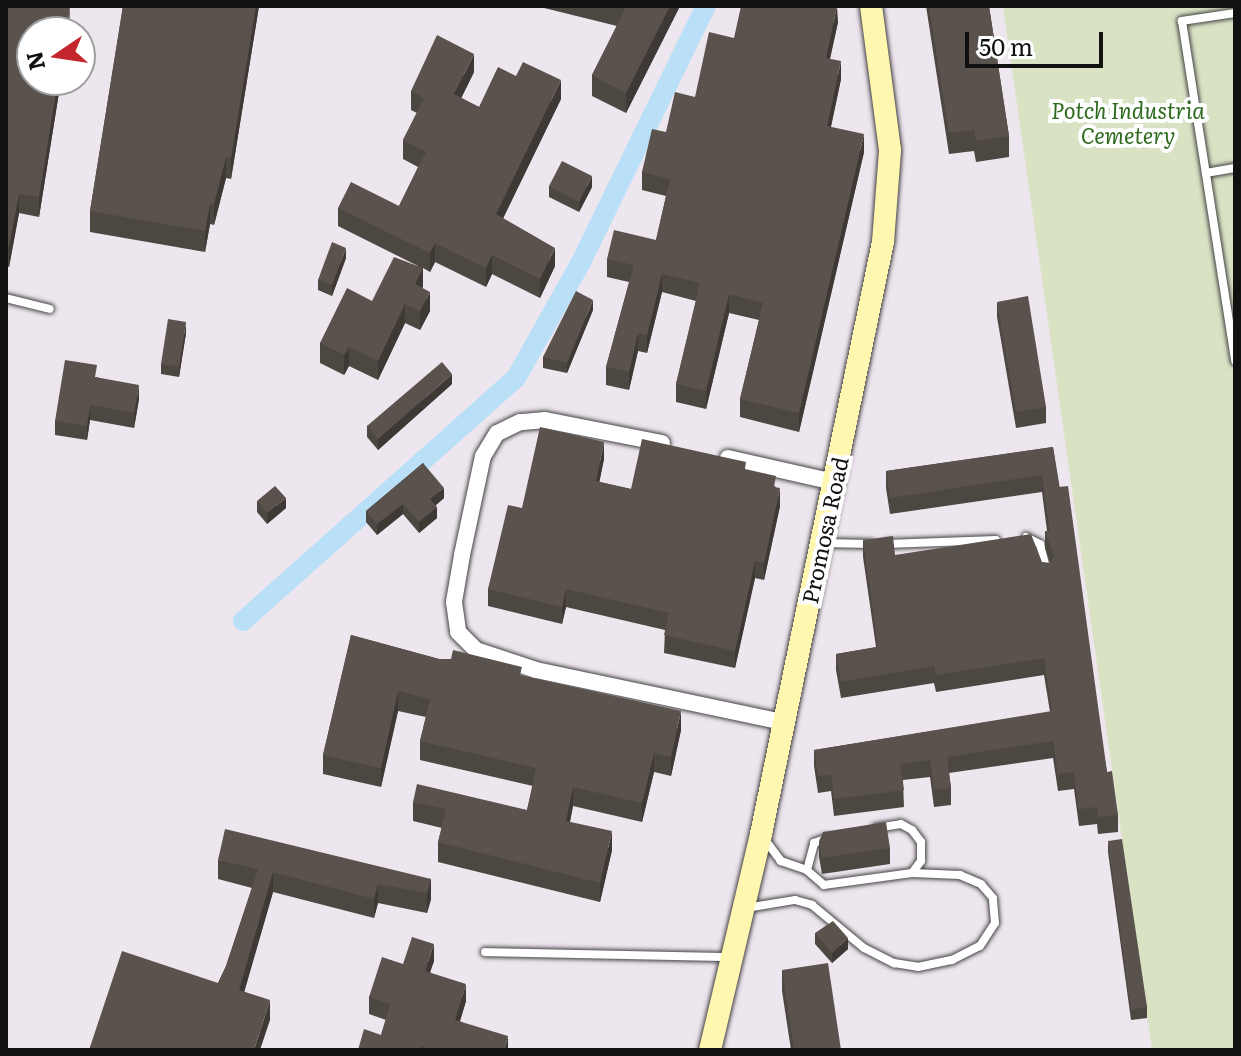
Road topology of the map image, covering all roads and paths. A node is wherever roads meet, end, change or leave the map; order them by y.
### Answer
1 (871, 6) edge
2 (1235, 13) edge
3 (1235, 168) edge
4 (1206, 173) junction
5 (6, 298) edge
6 (50, 309) dead end
7 (1235, 361) edge
8 (679, 447) edge
9 (710, 454) edge
10 (834, 482) junction
11 (821, 543) junction
12 (1047, 574) edge
13 (783, 722) junction
14 (859, 832) edge
15 (761, 834) junction
16 (846, 835) edge
17 (807, 870) junction
18 (912, 873) junction
19 (742, 909) junction
20 (485, 952) dead end
21 (731, 957) junction
22 (710, 1050) edge

1 - 10 street, Promosa Road
2 - 4 lane
3 - 4 lane
4 - 7 lane
5 - 6 lane
8 - 13 street
9 - 10 street
10 - 11 street, Promosa Road
11 - 12 lane
11 - 13 street, Promosa Road
13 - 15 street, Promosa Road
14 - 18 lane
15 - 17 lane
15 - 19 street, Promosa Road
16 - 17 lane
17 - 18 lane
18 - 19 lane
19 - 21 street, Promosa Road
20 - 21 lane
21 - 22 street, Promosa Road

